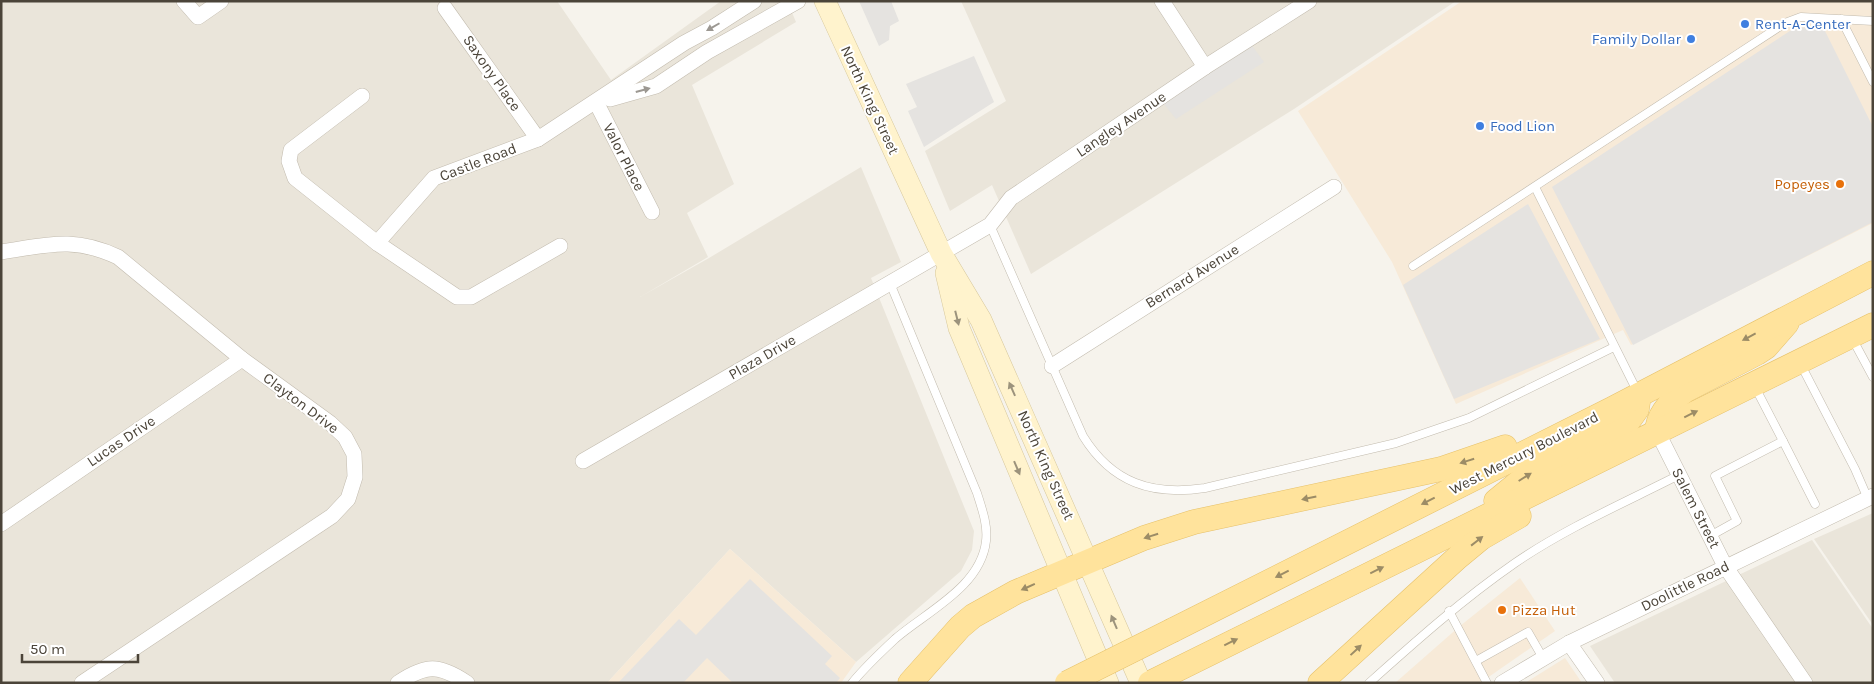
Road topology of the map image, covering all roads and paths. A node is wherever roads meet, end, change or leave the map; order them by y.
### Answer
1 (184, 1) edge
2 (221, 1) edge
3 (754, 1) edge
4 (798, 1) edge
5 (825, 1) edge
6 (1162, 1) edge
7 (1309, 1) edge
8 (445, 8) dead end
9 (1842, 19) junction
10 (1873, 21) edge
11 (1206, 67) junction
12 (1873, 82) edge
13 (362, 96) dead end
14 (596, 102) junction
15 (538, 139) junction
16 (1334, 187) dead end
17 (1535, 187) junction
18 (652, 212) dead end
19 (990, 225) junction
20 (377, 243) junction
21 (560, 246) dead end
22 (1, 252) edge
23 (941, 253) junction
24 (1413, 266) dead end
25 (1873, 272) edge
26 (890, 283) junction
27 (1796, 312) junction
28 (1873, 325) edge
29 (1851, 336) junction
30 (1614, 348) junction
31 (242, 359) junction
32 (1800, 361) junction
33 (1052, 366) junction
34 (1873, 377) edge
35 (1754, 384) junction
36 (1639, 395) junction
37 (1612, 409) junction
38 (1657, 431) junction
39 (1783, 441) junction
40 (1632, 443) junction
41 (583, 461) dead end
42 (1679, 475) junction
43 (1870, 497) edge
44 (1815, 504) dead end
45 (1475, 521) junction
46 (1, 524) edge
47 (1710, 536) junction
48 (1088, 561) junction
49 (1726, 566) junction
50 (1061, 573) junction
51 (1449, 611) junction
52 (1569, 643) junction
53 (1543, 658) junction
54 (1476, 661) junction
55 (82, 683) edge
56 (398, 683) edge
57 (467, 683) edge
58 (852, 683) edge
59 (910, 683) edge
60 (1067, 683) edge
61 (1108, 683) edge
62 (1141, 683) edge
63 (1150, 683) edge
64 (1320, 683) edge
65 (1369, 683) edge
66 (1487, 683) edge
67 (1502, 683) edge
68 (1597, 683) edge
69 (1805, 683) edge

1 - 2 street
3 -> 14 street, Castle Road
14 -> 4 street, Castle Road
5 - 23 main road, North King Street
6 - 11 street
7 - 11 street, Langley Avenue
8 - 15 street, Saxony Place
9 - 10 lane
9 - 12 lane
9 - 17 lane
11 - 19 street, Langley Avenue
13 - 20 street
14 - 15 street, Castle Road
14 - 18 street, Valor Place
15 - 20 street, Castle Road
16 - 33 street, Bernard Avenue
17 - 24 lane
17 - 30 lane
19 - 23 street, Langley Avenue
19 - 33 lane
20 - 21 street
22 - 31 street, Clayton Drive
23 - 26 street, Plaza Drive
48 -> 23 main road, North King Street
23 -> 50 main road, North King Street
25 - 27 main road, West Mercury Boulevard
26 - 41 street, Plaza Drive
26 - 58 lane
27 -> 36 main road, West Mercury Boulevard
27 - 38 main road
28 - 29 main road
29 - 32 main road
29 - 34 lane
30 - 33 lane
30 - 36 lane
31 - 46 street, Lucas Drive
31 - 55 street, Clayton Drive
32 - 35 main road
32 - 43 lane
38 -> 35 main road
35 - 39 lane
36 - 37 main road, West Mercury Boulevard
45 -> 36 main road
37 -> 48 main road
37 -> 60 main road, West Mercury Boulevard, bridge
38 - 40 main road
38 - 42 street, Salem Street
39 - 44 lane
39 - 47 lane
40 - 45 main road
64 -> 40 main road
42 - 47 street, Salem Street
42 - 51 lane
43 - 49 street, Doolittle Road
63 -> 45 main road
47 - 49 street, Salem Street
48 - 50 main road
62 -> 48 main road, North King Street
49 - 52 street, Doolittle Road
49 - 69 street, Salem Street
50 -> 59 main road
50 - 61 main road, North King Street
51 - 54 lane
51 - 65 lane
52 - 53 street, Doolittle Road
52 - 68 street
53 - 54 lane
53 - 67 street, Doolittle Road
54 - 66 lane
56 - 57 street

